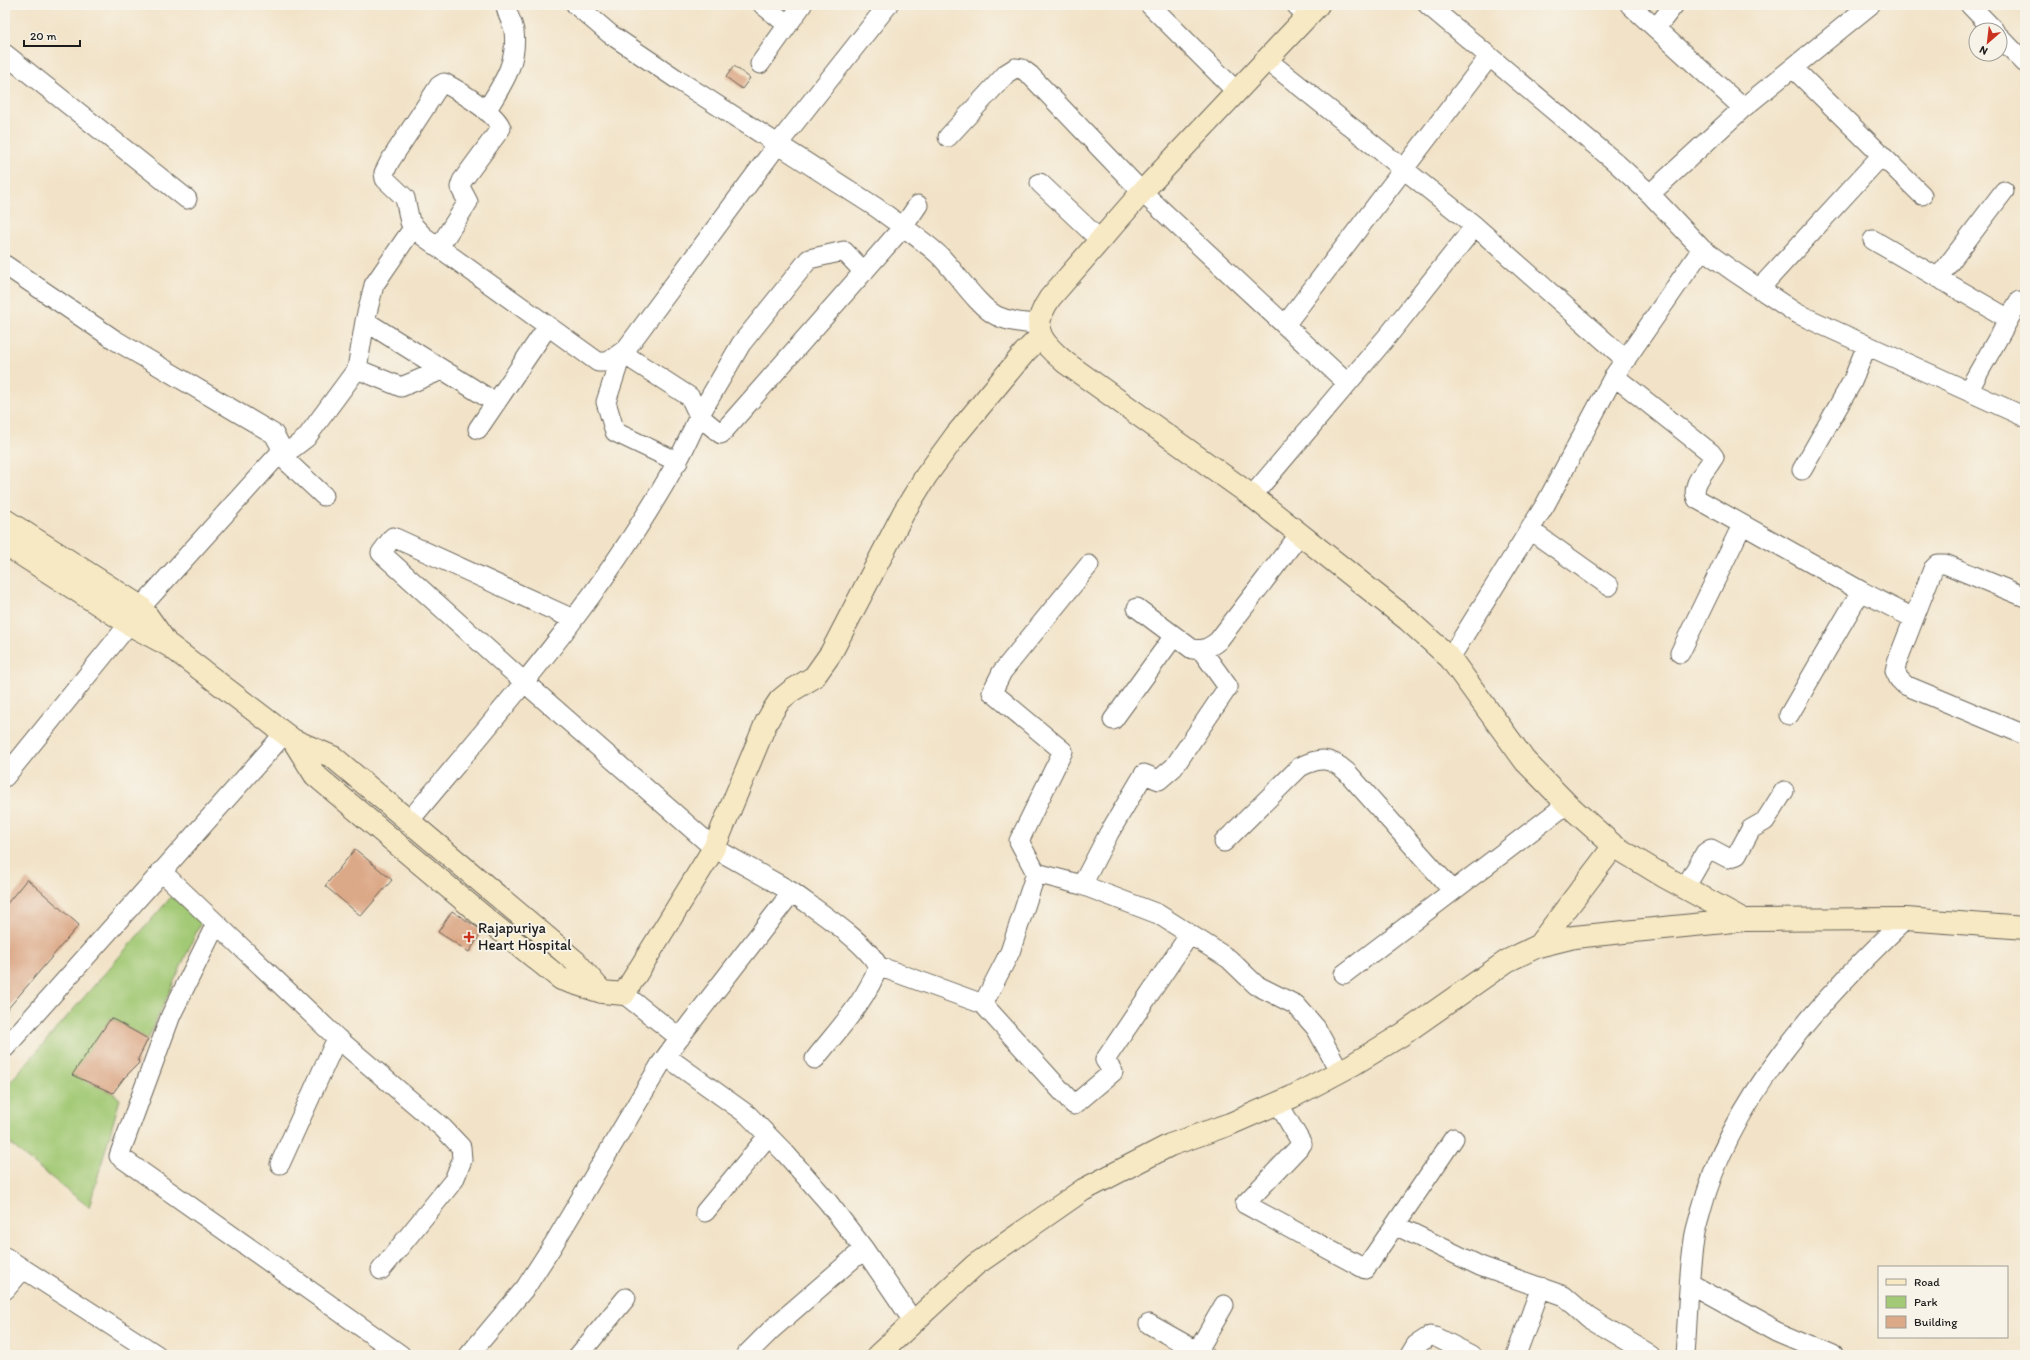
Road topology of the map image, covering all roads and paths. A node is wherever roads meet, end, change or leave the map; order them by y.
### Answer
1 (506, 5) edge
2 (576, 5) edge
3 (763, 5) edge
4 (802, 5) edge
5 (888, 5) edge
6 (1150, 5) edge
7 (1428, 5) edge
8 (1630, 5) edge
9 (1674, 5) edge
10 (1870, 5) edge
11 (1970, 5) edge
12 (1307, 8) edge
13 (1986, 22) edge
14 (788, 25) junction
15 (1656, 28) junction
16 (2008, 45) edge
17 (5, 54) edge
18 (1489, 57) junction
19 (1266, 60) junction
20 (2025, 63) edge
21 (760, 64) dead end
22 (1793, 68) junction
23 (1236, 91) junction
24 (1743, 108) junction
25 (486, 111) junction
26 (948, 137) dead end
27 (778, 144) junction
28 (1882, 156) junction
29 (1403, 168) junction
30 (1040, 183) dead end
31 (2004, 191) dead end
32 (1142, 192) junction
33 (1650, 194) junction
34 (1922, 195) dead end
35 (187, 199) dead end
36 (918, 205) dead end
37 (1475, 226) junction
38 (903, 227) junction
39 (413, 228) junction
40 (1100, 240) junction
41 (1873, 240) dead end
42 (439, 247) junction
43 (1702, 249) junction
44 (5, 265) edge
45 (864, 272) junction
46 (1938, 278) junction
47 (1759, 289) junction
48 (2020, 301) dead end
49 (2009, 319) junction
50 (365, 321) junction
51 (1285, 325) junction
52 (548, 326) junction
53 (1040, 330) junction
54 (1867, 345) junction
55 (622, 353) junction
56 (1626, 360) junction
57 (357, 369) junction
58 (442, 370) junction
59 (1614, 376) junction
60 (1346, 383) junction
61 (1968, 391) junction
62 (496, 403) junction
63 (699, 416) junction
64 (2025, 417) edge
65 (478, 429) dead end
66 (279, 454) junction
67 (678, 462) junction
68 (1802, 470) dead end
69 (324, 496) dead end
70 (1252, 496) junction
71 (5, 520) edge
72 (1742, 525) junction
73 (1530, 530) junction
74 (1300, 534) junction
75 (8, 550) edge
76 (1088, 565) dead end
77 (1609, 586) dead end
78 (1861, 591) junction
79 (2025, 597) edge
80 (1137, 608) dead end
81 (135, 616) junction
82 (1913, 618) junction
83 (574, 619) junction
84 (1174, 636) junction
85 (1202, 651) junction
86 (1680, 653) dead end
87 (1450, 658) junction
88 (524, 682) junction
89 (1789, 715) dead end
90 (1113, 720) dead end
91 (2025, 735) edge
92 (289, 737) junction
93 (5, 777) edge
94 (1784, 791) dead end
95 (1567, 804) junction
96 (410, 820) junction
97 (1224, 842) dead end
98 (1614, 846) junction
99 (714, 848) junction
100 (161, 871) junction
101 (1036, 873) junction
102 (1082, 885) junction
103 (1685, 888) junction
104 (1453, 891) junction
105 (792, 892) junction
106 (1906, 919) junction
107 (1744, 920) junction
108 (216, 924) junction
109 (2025, 928) edge
110 (1190, 934) junction
111 (1538, 946) junction
112 (878, 966) junction
113 (1344, 974) dead end
114 (602, 992) junction
115 (624, 994) junction
116 (983, 1004) junction
117 (337, 1038) junction
118 (680, 1038) junction
119 (5, 1048) edge
120 (667, 1057) junction
121 (815, 1059) dead end
122 (1340, 1072) junction
123 (1278, 1103) junction
124 (768, 1136) junction
125 (1454, 1138) dead end
126 (280, 1164) dead end
127 (705, 1212) dead end
128 (1395, 1225) junction
129 (864, 1249) junction
130 (5, 1258) edge
131 (22, 1270) junction
132 (381, 1270) dead end
133 (1690, 1284) junction
134 (1541, 1288) junction
135 (5, 1290) edge
136 (626, 1298) dead end
137 (1224, 1305) dead end
138 (913, 1321) junction
139 (1150, 1324) dead end
140 (1201, 1353) edge
141 (157, 1355) edge
142 (401, 1355) edge
143 (469, 1355) edge
144 (579, 1355) edge
145 (746, 1355) edge
146 (878, 1355) edge
147 (1410, 1355) edge
148 (1470, 1355) edge
149 (1516, 1355) edge
150 (1651, 1355) edge
151 (1685, 1355) edge
152 (1832, 1355) edge

1 - 25 street
2 - 27 street
3 - 14 street
4 - 14 street
5 - 27 street
6 - 23 street
7 - 18 street
8 - 15 street
9 - 15 street
10 - 22 street
11 - 13 street
12 - 19 street
14 - 21 street
15 - 24 street
16 - 20 street
17 - 35 street
18 - 29 street
18 - 33 street
19 - 23 street
19 - 29 street
22 - 24 street
22 - 28 street
23 - 32 street
24 - 33 street
25 - 39 street
25 - 42 street
26 - 32 street
27 - 38 street
27 - 55 street
28 - 34 street
28 - 47 street
29 - 37 street
29 - 51 street
30 - 40 street
31 - 46 street
32 - 40 street
32 - 51 street
33 - 43 street
36 - 38 street
37 - 56 street
37 - 60 street
38 - 45 street
38 - 53 street
39 - 42 street
39 - 50 street
40 - 53 street
41 - 46 street
42 - 52 street
43 - 47 street
43 - 56 street
44 - 66 street
45 - 63 street
45 - 63 street
46 - 49 street
47 - 54 street
48 - 49 street
49 - 61 street
50 - 57 street
50 - 58 street
51 - 60 street
52 - 55 street
52 - 62 street
53 - 70 street
53 - 99 street
54 - 61 street
54 - 68 street
55 - 63 street
55 - 67 street
56 - 59 street
57 - 58 street
57 - 66 street
58 - 62 street
59 - 72 street
59 - 73 street
60 - 70 street
61 - 64 street
62 - 65 street
63 - 67 street
66 - 69 street
66 - 81 street
67 - 83 street
70 - 74 street
71 - 81 street
72 - 78 street
72 - 86 street
73 - 77 street
73 - 87 street
74 - 85 street
74 - 87 street
75 - 81 street
76 - 101 street
78 - 82 street
78 - 89 street
79 - 82 street
80 - 84 street
81 - 92 street
81 - 93 street
82 - 91 street
83 - 88 street
83 - 88 street
84 - 85 street
84 - 90 street
85 - 102 street
87 - 95 street
88 - 96 street
88 - 99 street
92 - 96 street
92 - 100 street
92 - 114 street
94 - 103 street
95 - 98 street
95 - 104 street
96 - 114 street
97 - 104 street
98 - 103 street
98 - 111 street
99 - 105 street
99 - 115 street
100 - 108 street
100 - 119 street
101 - 102 street
101 - 116 street
102 - 110 street
103 - 107 street
104 - 113 street
105 - 112 street
105 - 118 street
106 - 107 street
106 - 109 street
106 - 133 street
107 - 111 street
108 - 117 street
108 - 142 street
110 - 116 street
110 - 122 street
111 - 122 street
112 - 116 street
112 - 121 street
114 - 115 street
115 - 118 street
117 - 126 street
117 - 132 street
118 - 120 street
120 - 124 street
120 - 143 street
122 - 123 street
123 - 128 street
123 - 138 street
124 - 127 street
124 - 129 street
125 - 128 street
128 - 134 street
129 - 138 street
129 - 145 street
130 - 131 street
131 - 135 street
131 - 141 street
133 - 151 street
133 - 152 street
134 - 149 street
134 - 150 street
136 - 144 street
137 - 140 street
138 - 146 street
139 - 140 street
147 - 148 street

